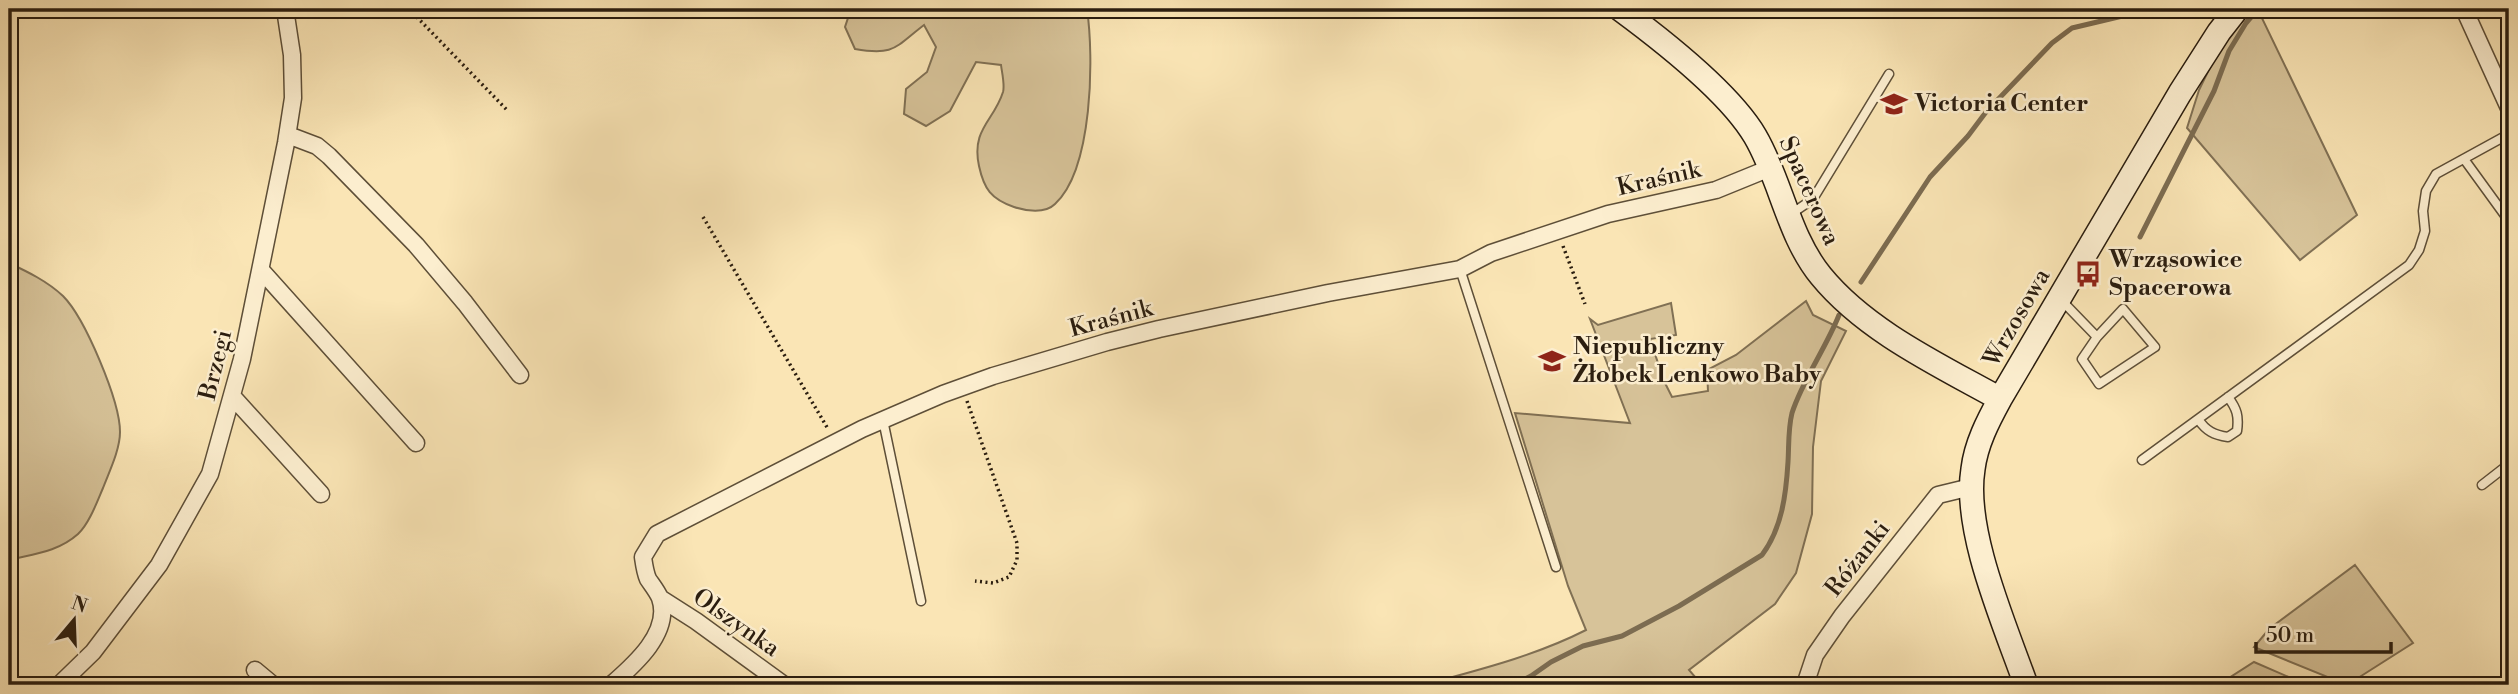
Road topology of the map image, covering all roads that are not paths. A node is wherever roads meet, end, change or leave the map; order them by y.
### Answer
1 (285, 9) edge
2 (1620, 9) edge
3 (2237, 9) edge
4 (2464, 9) edge
5 (1889, 74) dead end
6 (2509, 108) edge
7 (2509, 134) edge
8 (288, 135) junction
9 (2464, 159) junction
10 (1770, 168) junction
11 (1789, 215) junction
12 (2509, 220) edge
13 (1460, 269) junction
14 (261, 270) junction
15 (2057, 301) junction
16 (2097, 337) junction
17 (520, 375) dead end
18 (232, 396) junction
19 (2228, 397) junction
20 (2000, 399) junction
21 (2198, 419) junction
22 (883, 420) junction
23 (416, 443) dead end
24 (2142, 460) dead end
25 (2509, 464) edge
26 (2482, 485) dead end
27 (1971, 487) junction
28 (321, 494) dead end
29 (1556, 567) dead end
30 (660, 598) junction
31 (921, 601) dead end
32 (255, 670) dead end
33 (59, 685) edge
34 (273, 685) edge
35 (611, 685) edge
36 (784, 685) edge
37 (1805, 685) edge
38 (2026, 685) edge

1 - 8 street, Brzegi
2 - 10 street, Spacerowa
3 - 15 street, Wrzosowa
4 - 6 street
5 - 11 lane
7 - 9 lane
8 - 14 street, Brzegi
8 - 17 street
9 - 12 lane
9 - 19 lane
10 - 11 street, Spacerowa
10 - 13 street, Kraśnik
11 - 20 street, Spacerowa
13 - 22 street, Kraśnik
13 - 29 lane
14 - 18 street, Brzegi
14 - 23 street
15 - 16 lane
15 - 20 street, Wrzosowa
16 - 16 lane
18 - 28 street
18 - 33 street, Brzegi
19 - 21 lane
19 - 21 lane
20 - 27 street, Wrzosowa
21 - 24 lane
22 - 30 street, Kraśnik
22 - 31 lane
25 - 26 lane
27 - 37 street, Różanki
27 - 38 street, Wrzosowa
30 - 35 street
30 - 36 street, Olszynka
32 - 34 street

